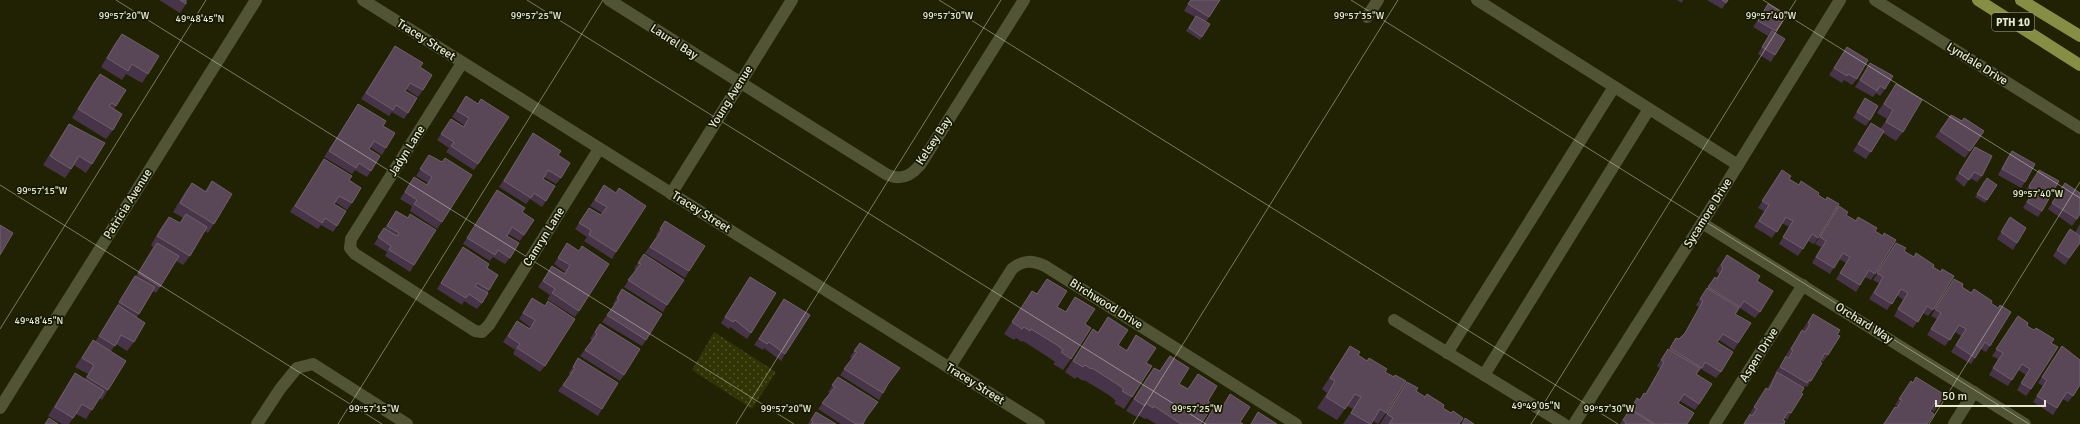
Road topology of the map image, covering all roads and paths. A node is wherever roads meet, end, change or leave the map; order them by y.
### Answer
1 (256, 0) edge
2 (363, 0) edge
3 (609, 0) edge
4 (792, 0) edge
5 (1024, 0) edge
6 (1378, 0) edge
7 (1477, 0) edge
8 (1840, 0) edge
9 (1875, 0) edge
10 (1978, 0) edge
11 (2021, 0) edge
12 (1367, 17) dead end
13 (2080, 36) edge
14 (462, 62) junction
15 (2080, 65) edge
16 (740, 83) junction
17 (1614, 87) junction
18 (1649, 109) junction
19 (2080, 128) edge
20 (599, 149) junction
21 (1738, 165) junction
22 (671, 194) junction
23 (1702, 223) junction
24 (1803, 285) junction
25 (1394, 320) dead end
26 (489, 325) joint
27 (1448, 353) junction
28 (948, 368) junction
29 (1484, 375) junction
30 (1974, 392) junction
31 (0, 408) edge
32 (257, 424) edge
33 (407, 424) edge
34 (1039, 424) edge
35 (1296, 424) edge
36 (1564, 424) edge
37 (1574, 424) edge
38 (1715, 424) edge
39 (1954, 424) edge
40 (2025, 424) edge

1 - 31 street, Patricia Avenue
2 - 14 street, Tracey Street
3 - 16 street, Laurel Bay
4 - 16 street, Young Avenue
5 - 16 street, Kelsey Bay
6 - 12 street
7 - 17 street
8 - 21 street, Sycamore Drive
9 - 19 street, Lyndale Drive
10 - 15 main road, PTH 10
11 - 13 main road, PTH 10
14 - 20 street, Tracey Street
14 - 26 street, Jadyn Lane
16 - 22 street, Young Avenue
17 - 18 street
17 - 27 street
18 - 21 street
18 - 29 street
20 - 22 street, Tracey Street
20 - 26 street, Camryn Lane
21 - 23 street, Sycamore Drive
22 - 28 street, Tracey Street
23 - 24 street, Orchard Way
23 - 37 street, Sycamore Drive
24 - 30 street, Orchard Way
24 - 38 street, Aspen Drive
25 - 27 street
27 - 29 street
28 - 34 street, Tracey Street
28 - 35 street, Birchwood Drive
29 - 36 street
30 - 39 street
30 - 40 street, Orchard Way
32 - 33 street

